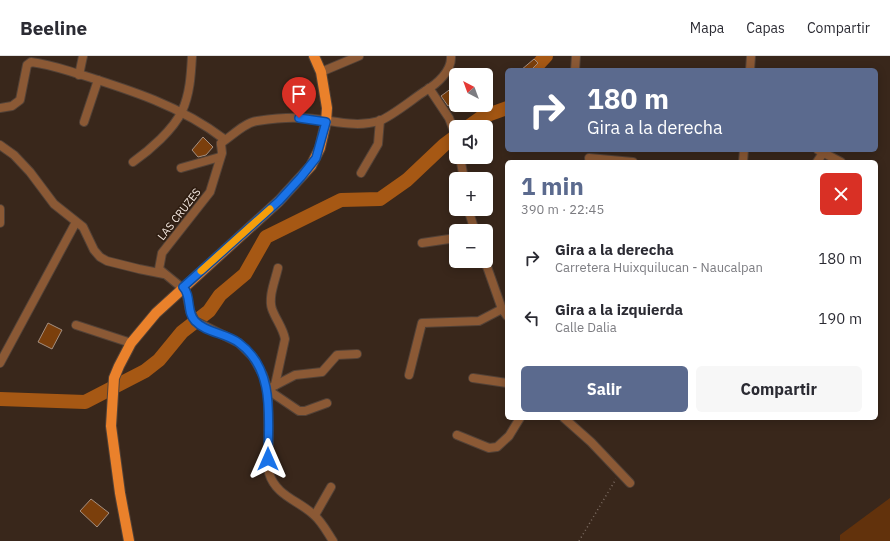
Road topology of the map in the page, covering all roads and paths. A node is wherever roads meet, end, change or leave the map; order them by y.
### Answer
1 (83, 56) edge
2 (192, 56) edge
3 (359, 56) edge
4 (452, 56) edge
5 (576, 56) edge
6 (751, 56) edge
7 (318, 62) edge
8 (575, 68) edge
9 (750, 68) edge
10 (79, 75) junction
11 (98, 80) junction
12 (429, 88) junction
13 (0, 108) edge
14 (182, 112) junction
15 (380, 120) junction
16 (450, 120) edge
17 (84, 122) dead end
18 (326, 122) junction
19 (221, 144) junction
20 (0, 145) edge
21 (820, 152) edge
22 (220, 157) junction
23 (589, 157) edge
24 (615, 160) edge
25 (837, 160) edge
26 (133, 162) dead end
27 (181, 168) dead end
28 (361, 173) dead end
29 (0, 209) edge
30 (76, 222) junction
31 (0, 223) edge
32 (449, 239) edge
33 (422, 243) dead end
34 (278, 268) dead end
35 (487, 268) edge
36 (164, 274) junction
37 (183, 287) junction
38 (502, 309) junction
39 (505, 313) edge
40 (76, 325) dead end
41 (131, 343) junction
42 (357, 354) dead end
43 (0, 363) edge
44 (409, 375) dead end
45 (473, 378) dead end
46 (505, 384) edge
47 (272, 388) junction
48 (327, 403) dead end
49 (519, 420) edge
50 (566, 420) edge
51 (457, 435) dead end
52 (620, 473) junction
53 (630, 483) dead end
54 (331, 487) dead end
55 (315, 515) junction
56 (129, 541) edge
57 (333, 541) edge
58 (579, 541) edge

1 - 10 street
2 - 14 street
3 - 7 street
4 - 12 street
5 - 8 street
6 - 9 street
7 - 18 main road
10 - 11 street
10 - 13 street
11 - 14 street
11 - 17 street
12 - 15 street
12 - 16 street
14 - 19 street
14 - 26 street
15 - 18 street
15 - 28 street
18 - 19 street
18 - 37 main road
19 - 22 street, LAS CRUZES
20 - 30 street
21 - 25 street
22 - 27 street
22 - 36 street, LAS CRUZES
23 - 24 street
29 - 31 street
30 - 36 street
30 - 43 street
32 - 33 street
34 - 47 street
35 - 38 street
36 - 37 street
37 - 41 main road
37 - 47 street
38 - 39 street
38 - 44 street
40 - 41 street
41 - 56 main road
42 - 47 street
45 - 46 street
47 - 48 street
47 - 55 street
49 - 51 street
50 - 52 street
52 - 53 street
52 - 58 path
54 - 55 street
55 - 57 street

